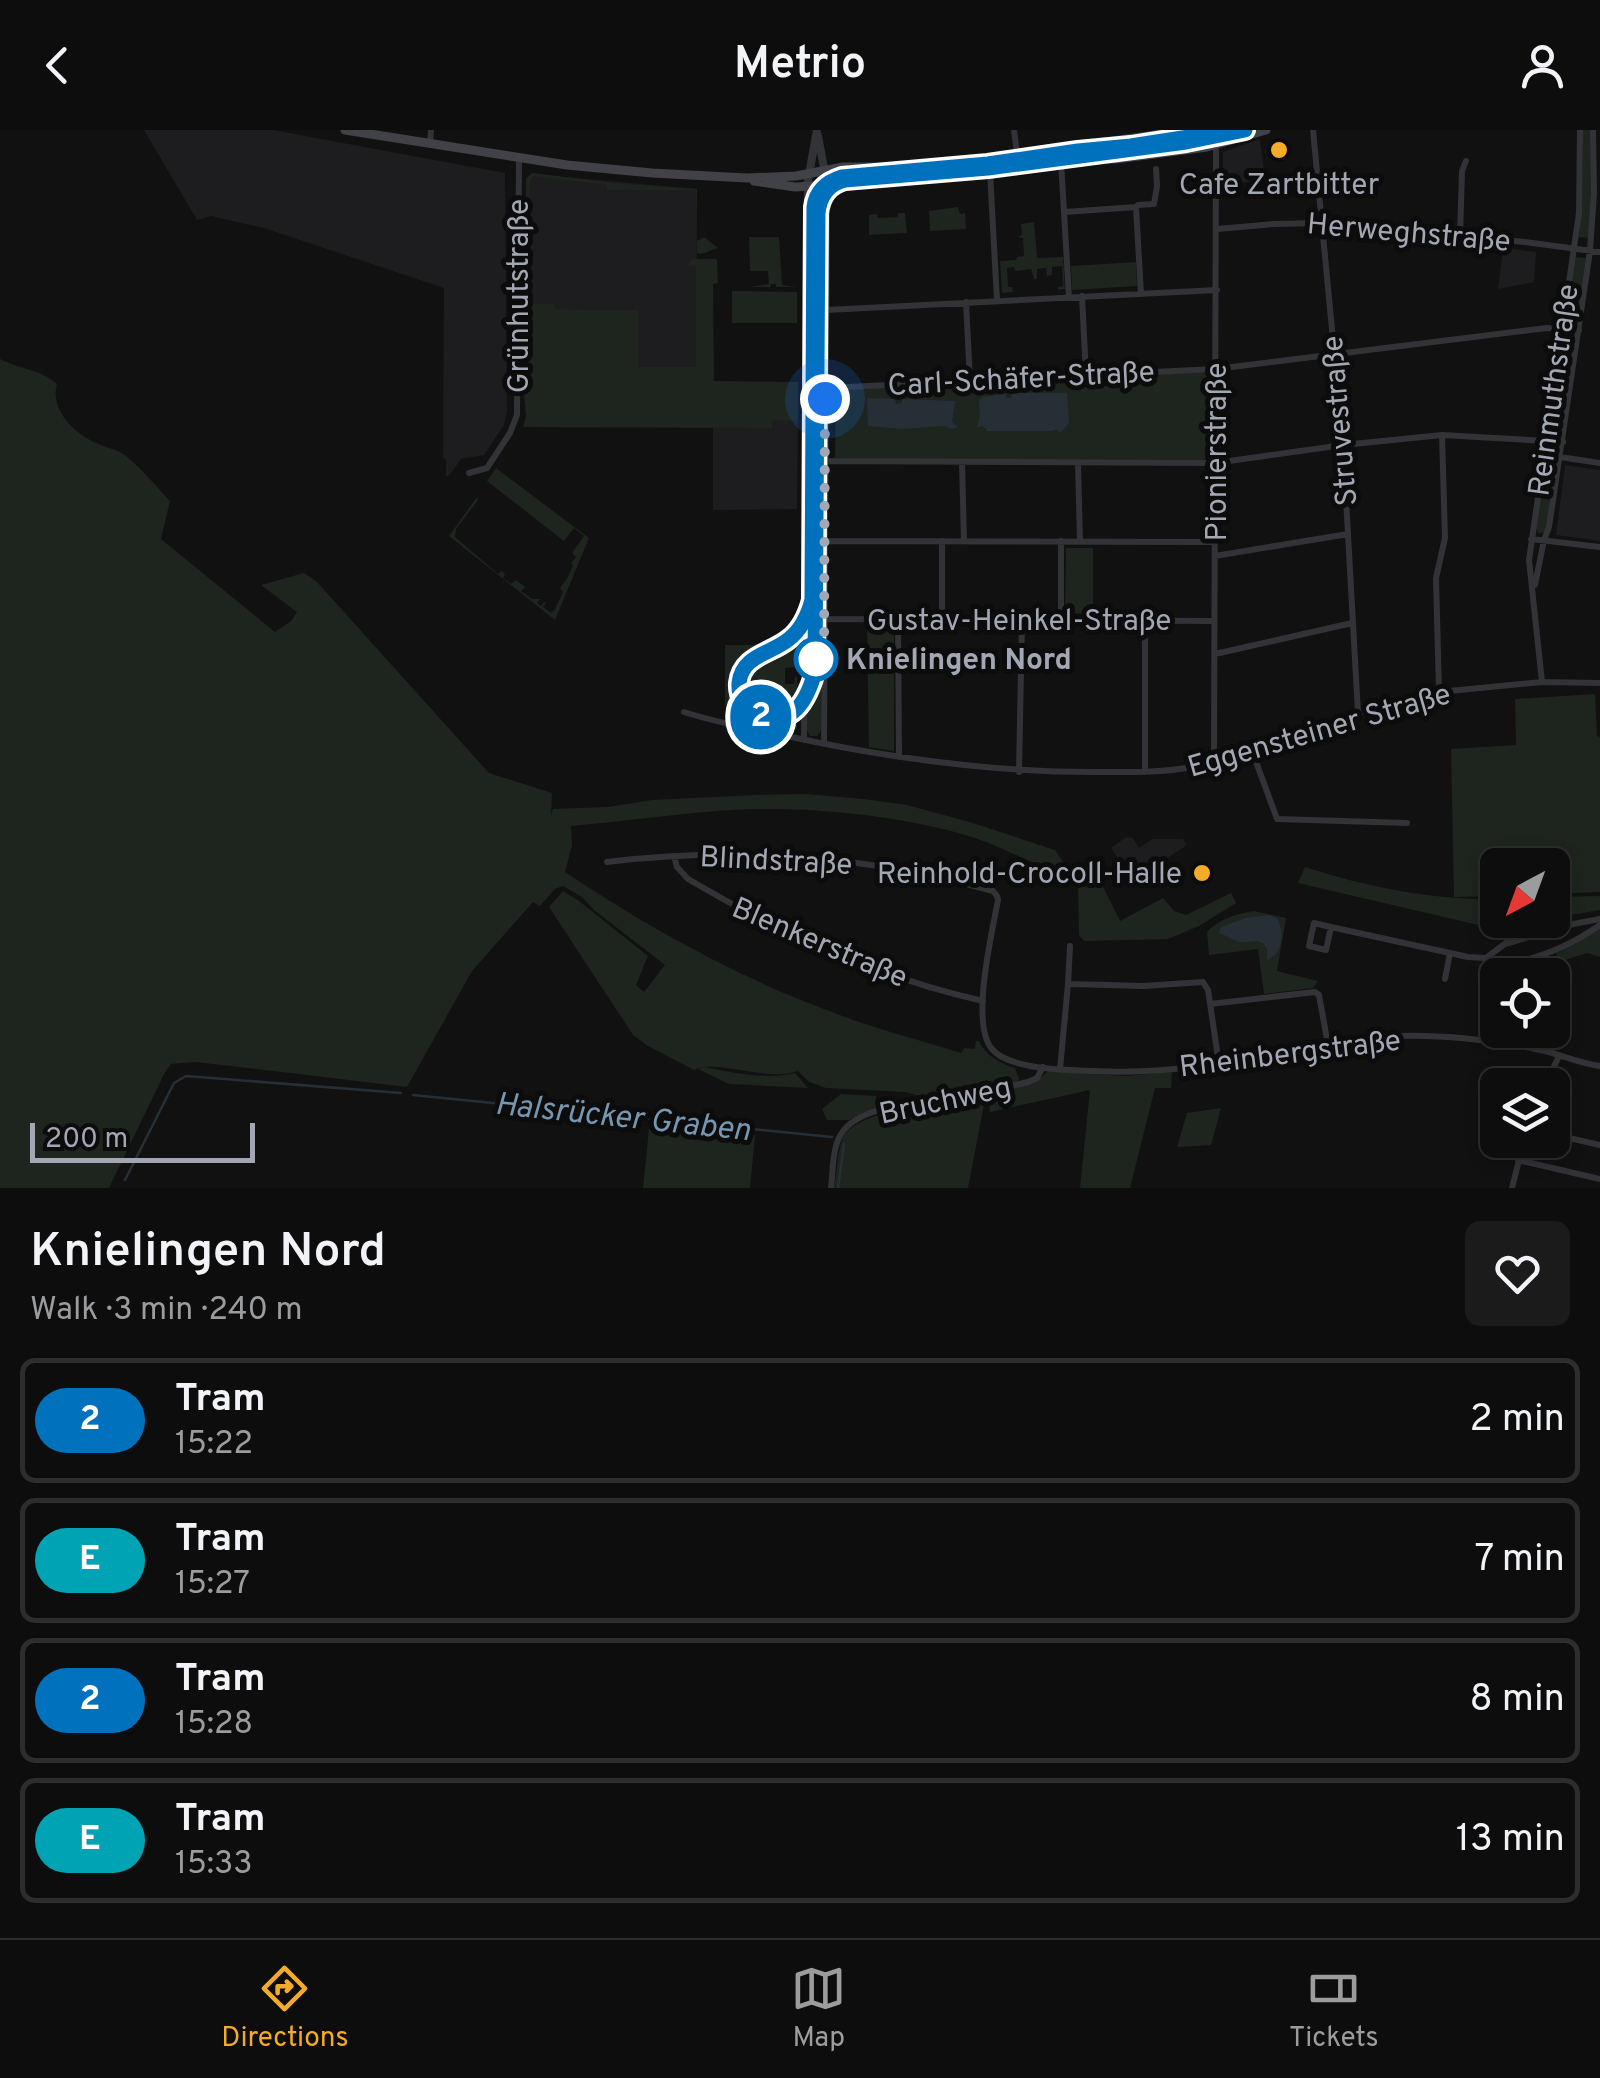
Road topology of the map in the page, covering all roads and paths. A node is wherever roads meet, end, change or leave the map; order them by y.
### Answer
1 (345, 130) edge
2 (432, 130) edge
3 (1014, 130) edge
4 (1191, 130) edge
5 (1266, 130) edge
6 (1313, 130) edge
7 (1580, 130) edge
8 (1594, 130) edge
9 (817, 131) edge
10 (1214, 133) dead end
11 (430, 144) junction
12 (1216, 145) junction
13 (1017, 155) junction
14 (519, 158) junction
15 (1062, 161) junction
16 (1466, 161) dead end
17 (1156, 169) dead end
18 (825, 171) junction
19 (990, 172) junction
20 (810, 174) junction
21 (747, 178) junction
22 (826, 184) junction
23 (807, 186) junction
24 (1136, 208) junction
25 (1065, 212) junction
26 (1320, 223) junction
27 (1217, 229) junction
28 (1460, 236) junction
29 (1574, 248) junction
30 (1590, 251) junction
31 (1600, 252) edge
32 (1217, 290) junction
33 (1141, 294) junction
34 (1070, 296) junction
35 (1082, 296) junction
36 (997, 300) junction
37 (966, 302) junction
38 (826, 310) junction
39 (807, 311) junction
40 (1561, 327) junction
41 (1579, 330) junction
42 (1334, 355) junction
43 (1216, 369) junction
44 (1086, 375) junction
45 (970, 381) junction
46 (826, 388) junction
47 (1442, 435) junction
48 (1545, 440) junction
49 (1562, 442) junction
50 (1342, 445) junction
51 (1560, 457) junction
52 (825, 461) junction
53 (962, 462) junction
54 (1600, 462) edge
55 (1078, 463) junction
56 (1215, 464) junction
57 (469, 473) dead end
58 (1348, 534) junction
59 (1531, 539) junction
60 (806, 540) junction
61 (824, 540) junction
62 (942, 540) junction
63 (1544, 540) junction
64 (964, 542) junction
65 (1061, 542) junction
66 (1080, 542) junction
67 (1215, 542) junction
68 (1600, 547) edge
69 (1215, 556) junction
70 (1534, 591) junction
71 (825, 619) junction
72 (898, 619) junction
73 (942, 620) junction
74 (1022, 620) junction
75 (1060, 620) junction
76 (1144, 620) junction
77 (1214, 621) junction
78 (1352, 623) junction
79 (1214, 654) junction
80 (1542, 682) junction
81 (1600, 682) edge
82 (1440, 692) junction
83 (684, 712) dead end
84 (1358, 714) junction
85 (804, 740) junction
86 (824, 744) junction
87 (1251, 748) junction
88 (899, 757) junction
89 (1214, 760) junction
90 (1019, 772) junction
91 (1145, 772) junction
92 (1407, 823) dead end
93 (674, 856) junction
94 (607, 862) dead end
95 (1600, 922) edge
96 (1331, 927) junction
97 (1070, 946) dead end
98 (1450, 954) junction
99 (1534, 958) edge
100 (1445, 980) dead end
101 (1068, 984) junction
102 (983, 1001) junction
103 (1210, 1004) junction
104 (1328, 1045) junction
105 (1559, 1056) junction
106 (1219, 1064) junction
107 (1600, 1066) edge
108 (1043, 1067) junction
109 (1553, 1068) edge
110 (1060, 1069) junction
111 (1570, 1138) edge
112 (1600, 1145) edge
113 (1518, 1160) joint
114 (1600, 1179) edge
115 (830, 1188) edge
116 (1512, 1188) edge

1 - 11 main road
2 - 11 street
3 - 13 street
4 - 13 main road
5 - 12 main road
6 - 26 street, Struvestraße
7 - 29 street, Reinmuthstraße
8 - 30 street, Reinmuthstraße
9 - 18 street
9 - 20 street
10 - 12 main road
11 - 14 main road
12 - 15 main road
12 - 27 street, Pionierstraße
13 - 18 main road
14 - 21 main road
14 - 57 street, Grünhutstraße
15 - 19 main road
15 - 25 street
16 - 28 street
17 - 24 street
18 - 20 main road
18 - 22 street
19 - 22 main road
19 - 36 street
20 - 21 main road
20 - 23 street
21 - 23 main road
22 - 23 main road
22 - 38 street
23 - 39 street
24 - 25 street
24 - 33 street
25 - 34 street
26 - 27 street, Herweghstraße
26 - 28 street, Herweghstraße
26 - 42 street, Struvestraße
27 - 32 street, Pionierstraße
28 - 29 street, Herweghstraße
29 - 30 street, Herweghstraße
29 - 40 street, Reinmuthstraße
30 - 31 street, Herweghstraße
30 - 41 street, Reinmuthstraße
32 - 33 street
32 - 43 street, Pionierstraße
33 - 35 street
34 - 35 street
34 - 36 street
35 - 44 street
36 - 37 street
37 - 38 street
37 - 45 street
38 - 39 street
38 - 46 street
39 - 60 street
40 - 41 street, Carl-Schäfer-Straße
40 - 42 street, Carl-Schäfer-Straße
40 - 48 street, Reinmuthstraße
41 - 49 street, Reinmuthstraße
42 - 43 street, Carl-Schäfer-Straße
42 - 50 street, Struvestraße
43 - 44 street, Carl-Schäfer-Straße
43 - 56 street, Pionierstraße
44 - 45 street, Carl-Schäfer-Straße
45 - 46 street, Carl-Schäfer-Straße
46 - 52 street
47 - 48 street
47 - 50 street
47 - 82 street
48 - 49 street
48 - 59 street, Reinmuthstraße
49 - 51 street, Reinmuthstraße
50 - 56 street
50 - 58 street, Struvestraße
51 - 54 street
51 - 63 street, Reinmuthstraße
52 - 53 street
52 - 61 street
53 - 55 street
53 - 64 street
55 - 56 street
55 - 66 street
56 - 67 street, Pionierstraße
58 - 69 street
58 - 78 street, Struvestraße
59 - 63 street
59 - 70 street, Reinmuthstraße
60 - 61 street
60 - 85 street
61 - 62 street
61 - 71 street
62 - 64 street
62 - 73 street
63 - 68 street
63 - 70 street, Reinmuthstraße
64 - 65 street
65 - 66 street
65 - 75 street
66 - 67 street
67 - 69 street, Pionierstraße
69 - 77 street, Pionierstraße
70 - 80 street, Reinmuthstraße
71 - 72 street, Gustav-Heinkel-Straße
71 - 86 street
72 - 73 street, Gustav-Heinkel-Straße
72 - 88 street
73 - 74 street, Gustav-Heinkel-Straße
74 - 75 street, Gustav-Heinkel-Straße
74 - 90 street
75 - 76 street, Gustav-Heinkel-Straße
76 - 77 street, Gustav-Heinkel-Straße
76 - 91 street
77 - 79 street, Pionierstraße
78 - 79 street
78 - 84 street, Struvestraße
79 - 89 street, Pionierstraße
80 - 81 street, Eggensteiner Straße
80 - 82 street, Eggensteiner Straße
82 - 84 street, Eggensteiner Straße
83 - 85 street, Eggensteiner Straße
84 - 87 street, Eggensteiner Straße
85 - 86 street, Eggensteiner Straße
86 - 88 street, Eggensteiner Straße
87 - 89 street, Eggensteiner Straße
87 - 92 street
88 - 90 street, Eggensteiner Straße
89 - 91 street, Eggensteiner Straße
90 - 91 street, Eggensteiner Straße
93 - 94 street, Blindstraße
93 - 102 street, Blenkerstraße
93 - 102 street, Blindstraße
95 - 98 street
95 - 99 street
96 - 96 street
96 - 98 street
97 - 101 street
98 - 100 street
101 - 103 street
101 - 110 street
102 - 108 street, Rheinbergstraße
103 - 104 street
103 - 106 street
104 - 105 street, Rheinbergstraße
104 - 106 street, Rheinbergstraße
105 - 107 street, Rheinbergstraße
105 - 109 street
106 - 110 street, Rheinbergstraße
108 - 110 street, Rheinbergstraße
108 - 115 street, Bruchweg
111 - 112 street
113 - 114 street
113 - 116 street

